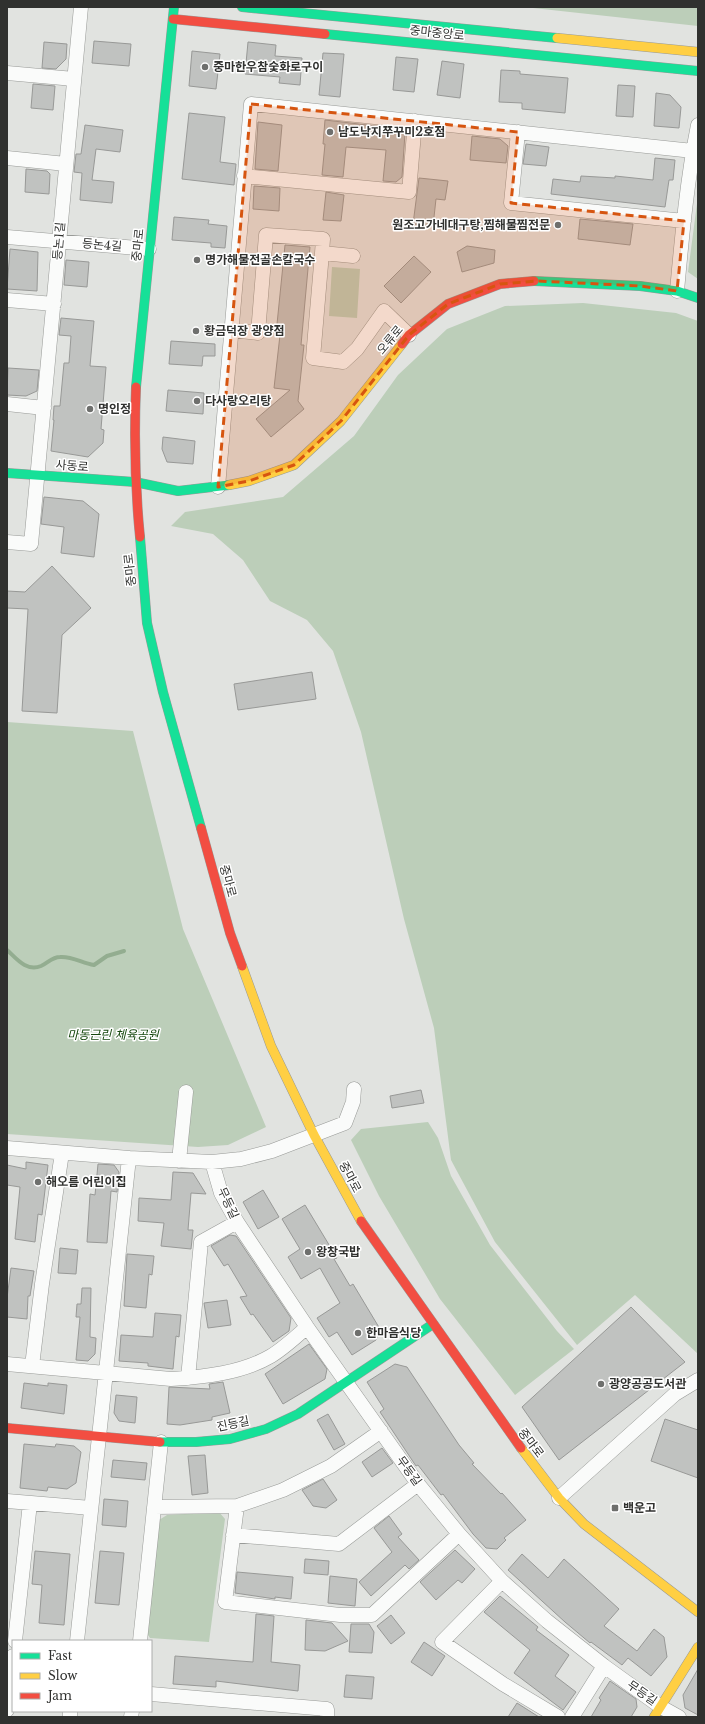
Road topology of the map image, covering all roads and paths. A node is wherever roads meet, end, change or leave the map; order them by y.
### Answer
1 (81, 7) edge
2 (174, 7) edge
3 (242, 7) edge
4 (173, 19) junction
5 (698, 52) edge
6 (698, 71) edge
7 (7, 73) edge
8 (74, 79) junction
9 (416, 121) junction
10 (698, 125) edge
11 (518, 132) junction
12 (693, 151) junction
13 (7, 158) edge
14 (66, 164) junction
15 (244, 176) junction
16 (684, 221) junction
17 (7, 237) edge
18 (59, 242) junction
19 (149, 249) junction
20 (322, 253) junction
21 (353, 256) dead end
22 (677, 291) junction
23 (698, 298) edge
24 (7, 300) edge
25 (54, 304) junction
26 (231, 330) junction
27 (410, 335) junction
28 (7, 404) edge
29 (44, 408) junction
30 (7, 473) edge
31 (38, 476) junction
32 (135, 482) junction
33 (218, 487) junction
34 (7, 542) edge
35 (354, 1089) dead end
36 (186, 1092) dead end
37 (314, 1135) junction
38 (7, 1148) edge
39 (62, 1153) junction
40 (129, 1158) junction
41 (179, 1161) junction
42 (212, 1162) junction
43 (237, 1222) junction
44 (433, 1324) junction
45 (308, 1327) junction
46 (7, 1364) edge
47 (32, 1366) junction
48 (105, 1372) junction
49 (188, 1378) junction
50 (698, 1380) edge
51 (346, 1383) junction
52 (7, 1428) edge
53 (381, 1431) junction
54 (98, 1436) junction
55 (161, 1442) junction
56 (418, 1484) junction
57 (558, 1498) junction
58 (7, 1501) edge
59 (30, 1503) junction
60 (237, 1506) junction
61 (154, 1507) junction
62 (91, 1508) junction
63 (459, 1534) junction
64 (233, 1535) junction
65 (502, 1581) junction
66 (698, 1612) edge
67 (15, 1640) edge
68 (77, 1640) edge
69 (140, 1640) edge
70 (698, 1647) edge
71 (12, 1665) edge
72 (604, 1666) junction
73 (152, 1694) edge
74 (7, 1710) edge
75 (657, 1712) edge
76 (326, 1717) edge
77 (558, 1717) edge
78 (572, 1717) edge
79 (679, 1717) edge

1 - 8 street, 등논1길
2 - 4 main road, 중마로
3 - 5 main road, 중마중앙로
4 - 6 main road, 중마중앙로
4 - 19 main road, 중마로
7 - 8 street
8 - 14 street, 등논1길
9 - 11 street
9 - 15 street
9 - 15 street
10 - 12 street
11 - 12 street
11 - 16 street
12 - 16 street
13 - 14 street
14 - 18 street, 등논1길
15 - 26 street
16 - 22 street
17 - 18 street, 등논4길
18 - 19 street, 등논4길
18 - 25 street, 등논1길
19 - 32 main road, 중마로
20 - 21 street
20 - 26 street
20 - 27 street
22 - 23 main road, 오류로
22 - 27 main road, 오류로
24 - 25 street
25 - 29 street, 등논1길
26 - 33 street
27 - 33 main road, 오류로
28 - 29 street
29 - 31 street, 등논1길
30 - 31 main road, 사동로
31 - 32 main road, 사동로
31 - 34 street, 등논1길
32 - 33 main road, 오류로
32 - 37 main road, 중마로
35 - 37 street
36 - 41 street
37 - 42 street
37 - 44 main road, 중마로
38 - 39 street
39 - 40 street
39 - 47 street
40 - 41 street
40 - 48 street
41 - 42 street
42 - 43 street, 무등길
43 - 45 street, 무등길
43 - 49 street
44 - 51 main road, 진등길
44 - 57 main road, 중마로
45 - 49 street
45 - 51 street, 무등길
46 - 47 street
47 - 48 street
48 - 49 street
48 - 54 street
50 - 57 street
51 - 53 street, 무등길
51 - 55 main road, 진등길
52 - 54 main road, 진등길
53 - 56 street, 무등길
53 - 60 street
54 - 55 main road, 진등길
54 - 62 street
55 - 61 street
56 - 63 street, 무등길
56 - 64 street
57 - 66 main road, 중마로
58 - 59 street
59 - 62 street
59 - 67 street
60 - 61 street
60 - 64 street
61 - 69 street
62 - 68 street
63 - 64 street
63 - 65 street, 무등길
65 - 72 street, 무등길
65 - 77 street
70 - 75 main road
71 - 74 street
72 - 75 street, 무등길
72 - 78 street
73 - 76 street
75 - 79 street, 무등길

